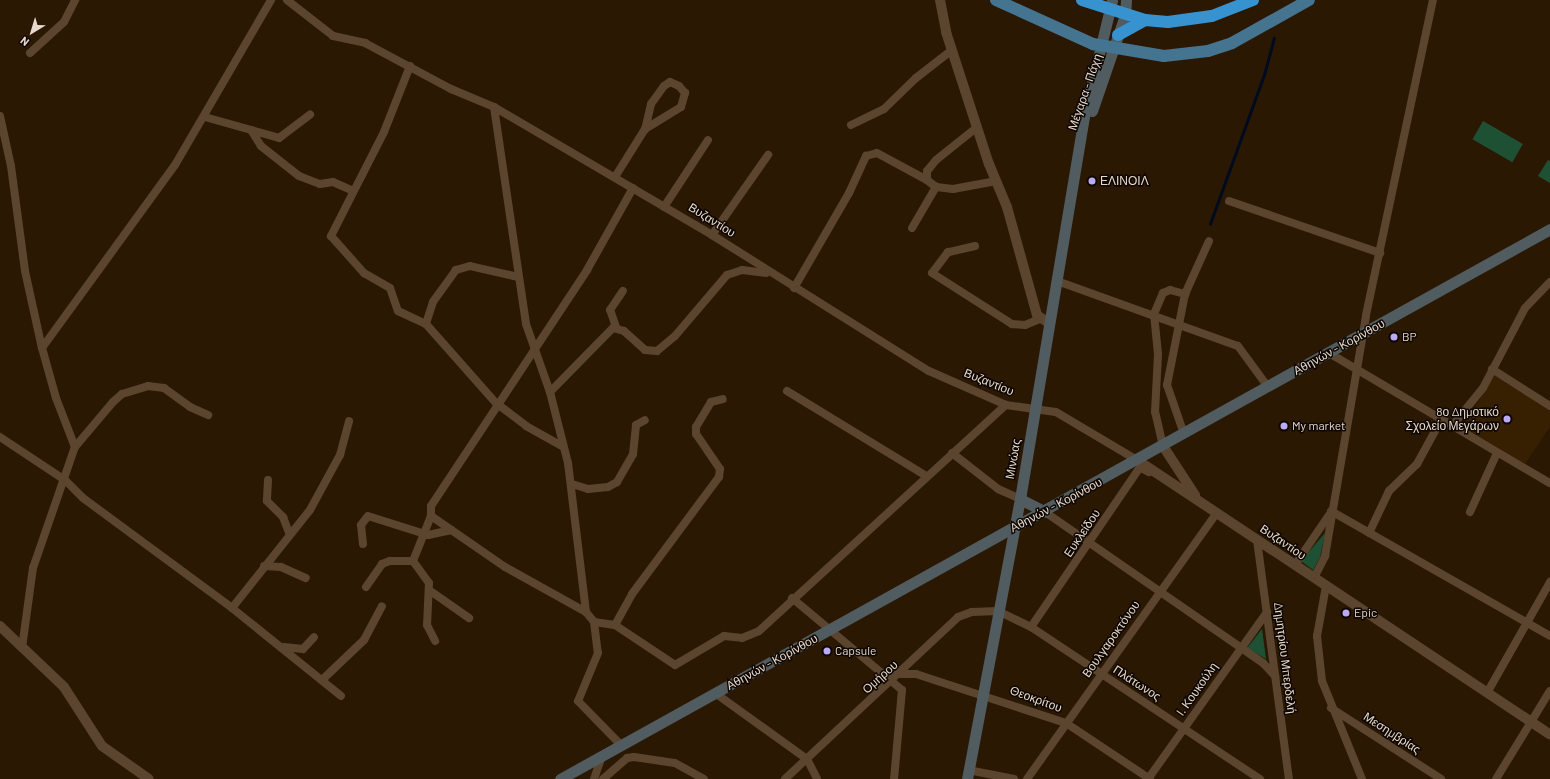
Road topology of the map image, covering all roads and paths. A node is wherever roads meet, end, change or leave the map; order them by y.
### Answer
1 (75, 0) edge
2 (270, 0) edge
3 (287, 0) edge
4 (940, 0) edge
5 (996, 0) edge
6 (1082, 0) edge
7 (1126, 0) edge
8 (1253, 0) edge
9 (1309, 0) edge
10 (1433, 0) edge
11 (1112, 5) edge
12 (1125, 15) junction
13 (1145, 20) junction
14 (1118, 35) junction
15 (952, 50) junction
16 (30, 53) dead end
17 (410, 66) junction
18 (1100, 75) junction
19 (494, 107) junction
20 (310, 115) dead end
21 (0, 116) edge
22 (205, 117) junction
23 (851, 125) dead end
24 (976, 128) junction
25 (645, 129) junction
26 (251, 130) junction
27 (708, 140) dead end
28 (1081, 144) joint
29 (768, 156) dead end
30 (615, 177) junction
31 (927, 180) junction
32 (996, 181) junction
33 (936, 187) junction
34 (633, 188) junction
35 (353, 191) junction
36 (1229, 201) dead end
37 (664, 207) junction
38 (912, 228) dead end
39 (1550, 229) edge
40 (712, 235) junction
41 (1209, 241) dead end
42 (975, 246) dead end
43 (1380, 253) junction
44 (518, 277) junction
45 (783, 280) junction
46 (1057, 281) junction
47 (1550, 282) edge
48 (794, 288) junction
49 (623, 291) dead end
50 (1185, 294) junction
51 (1154, 314) junction
52 (1045, 321) junction
53 (426, 324) junction
54 (1179, 324) junction
55 (616, 327) junction
56 (1363, 334) junction
57 (534, 346) junction
58 (42, 348) junction
59 (1329, 353) junction
60 (1492, 369) junction
61 (1357, 370) junction
62 (1268, 387) junction
63 (787, 391) dead end
64 (550, 392) junction
65 (723, 398) dead end
66 (496, 403) junction
67 (1006, 405) junction
68 (1550, 406) edge
69 (1035, 411) junction
70 (208, 415) dead end
71 (645, 420) dead end
72 (1441, 420) junction
73 (350, 421) dead end
74 (1452, 426) junction
75 (1184, 434) junction
76 (0, 437) edge
77 (562, 446) junction
78 (1163, 446) junction
79 (75, 447) junction
80 (952, 453) junction
81 (1497, 453) junction
82 (1137, 460) junction
83 (1158, 475) junction
84 (926, 476) junction
85 (65, 480) junction
86 (268, 480) dead end
87 (1550, 483) edge
88 (572, 484) junction
89 (1020, 499) junction
90 (1203, 504) junction
91 (1331, 511) junction
92 (1045, 512) junction
93 (1470, 512) dead end
94 (1217, 513) junction
95 (432, 516) junction
96 (1014, 527) junction
97 (451, 530) junction
98 (289, 533) junction
99 (1368, 533) junction
100 (423, 534) junction
101 (1257, 540) junction
102 (363, 544) dead end
103 (1089, 545) junction
104 (413, 561) junction
105 (1295, 565) junction
106 (264, 566) junction
107 (306, 578) dead end
108 (1314, 578) junction
109 (1550, 582) edge
110 (1326, 586) junction
111 (366, 587) dead end
112 (429, 590) junction
113 (1160, 591) junction
114 (792, 598) junction
115 (382, 606) dead end
116 (232, 608) junction
117 (998, 611) junction
118 (586, 612) junction
119 (1267, 612) junction
120 (469, 618) dead end
121 (594, 622) junction
122 (1527, 622) junction
123 (616, 625) junction
124 (0, 626) edge
125 (1031, 627) junction
126 (830, 629) junction
127 (1550, 636) edge
128 (314, 637) dead end
129 (435, 641) dead end
130 (277, 644) junction
131 (22, 648) junction
132 (1241, 648) junction
133 (901, 674) junction
134 (1102, 674) junction
135 (1275, 676) junction
136 (322, 680) junction
137 (895, 680) junction
138 (1550, 691) edge
139 (715, 693) junction
140 (1487, 693) junction
141 (983, 694) junction
142 (341, 696) dead end
143 (1331, 708) junction
144 (1532, 722) junction
145 (1066, 723) junction
146 (1184, 728) junction
147 (1550, 734) edge
148 (621, 745) junction
149 (602, 756) junction
150 (807, 759) junction
151 (968, 775) edge
152 (1363, 778) edge
153 (149, 779) edge
154 (560, 779) edge
155 (594, 779) edge
156 (603, 779) edge
157 (704, 779) edge
158 (785, 779) edge
159 (817, 779) edge
160 (894, 779) edge
161 (1014, 779) edge
162 (1027, 779) edge
163 (1149, 779) edge
164 (1260, 779) edge
165 (1289, 779) edge
166 (1441, 779) edge
167 (1496, 779) edge

1 - 16 street
2 - 22 street
3 - 17 street, Βυζαντίου
4 - 15 street
5 - 9 main road
6 - 11 highway
7 - 12 main road, Μέγαρα - Πάχη
8 - 13 highway
10 - 43 street
11 - 12 highway
11 - 18 main road, Μέγαρα - Πάχη
12 - 13 highway
12 - 14 main road, Μέγαρα - Πάχη
13 - 14 highway
14 - 18 main road, Μέγαρα - Πάχη
15 - 23 street
15 - 24 street
17 - 19 street, Βυζαντίου
17 - 35 street
18 - 28 main road, Μέγαρα - Πάχη
19 - 30 street, Βυζαντίου
19 - 44 street
20 - 26 street
21 - 58 street
22 - 26 street
22 - 58 street
24 - 31 street
24 - 32 street
25 - 25 street
25 - 30 street
26 - 35 street
27 - 37 street
28 - 46 main road, Μινώας
29 - 40 street
30 - 34 street, Βυζαντίου
31 - 33 street
31 - 48 street
32 - 33 street
32 - 52 street
33 - 38 street
34 - 37 street, Βυζαντίου
34 - 57 street
35 - 53 street
36 - 43 street
37 - 40 street, Βυζαντίου
39 - 56 main road, Αθηνών - Κορίνθου
40 - 45 street, Βυζαντίου
41 - 50 street
42 - 52 street
43 - 56 street
44 - 53 street
44 - 57 street
45 - 48 street, Βυζαντίου
45 - 55 street
46 - 51 street
46 - 52 main road, Μινώας
47 - 60 street
48 - 67 street, Βυζαντίου
49 - 55 street
50 - 51 street
50 - 54 street
51 - 54 street
51 - 78 street
52 - 69 main road, Μινώας
53 - 66 street
54 - 62 street
54 - 75 street
55 - 64 street
56 - 59 main road, Αθηνών - Κορίνθου
56 - 61 street
57 - 64 street
57 - 66 street
58 - 79 street
59 - 61 street
59 - 62 main road, Αθηνών - Κορίνθου
60 - 68 street
60 - 74 street
61 - 72 street
61 - 91 street
62 - 75 main road, Αθηνών - Κορίνθου
63 - 84 street
64 - 77 street
65 - 123 street
66 - 77 street
66 - 95 street
67 - 69 street, Βυζαντίου
67 - 80 street
69 - 82 street, Βυζαντίου
69 - 89 main road, Μινώας
70 - 79 street
71 - 88 street
72 - 74 street
72 - 99 street
73 - 98 street
74 - 81 street
75 - 78 main road, Αθηνών - Κορίνθου
76 - 85 street
77 - 88 street
78 - 82 main road, Αθηνών - Κορίνθου
78 - 90 street
79 - 85 street
80 - 84 street
80 - 89 street
81 - 87 street
81 - 93 street
82 - 83 street, Βυζαντίου
82 - 92 main road, Αθηνών - Κορίνθου
83 - 90 street, Βυζαντίου
83 - 103 street, Ευκλείδου
84 - 114 street
85 - 116 street
85 - 131 street
86 - 98 street
88 - 118 street
89 - 92 main road
89 - 96 main road, Μινώας
90 - 94 street, Βυζαντίου
91 - 99 street
91 - 105 street
91 - 108 street
92 - 96 main road, Αθηνών - Κορίνθου
92 - 103 street
94 - 101 street, Βυζαντίου
94 - 113 street, Βουλγαροκτόνου
95 - 97 street
95 - 100 street
96 - 117 main road, Μινώας
96 - 126 main road, Αθηνών - Κορίνθου
97 - 100 street
97 - 118 street
98 - 106 street
99 - 122 street
100 - 102 street
100 - 104 street
101 - 105 street, Βυζαντίου
101 - 119 street, Δημητρίου Μπερδελή
103 - 113 street
103 - 125 street, Ευκλείδου
104 - 111 street
104 - 112 street
105 - 108 street, Βυζαντίου
106 - 107 street
106 - 116 street
108 - 110 street, Βυζαντίου
109 - 122 street
110 - 140 street, Βυζαντίου
110 - 143 street
112 - 120 street
112 - 129 street
113 - 132 street
113 - 134 street, Βουλγαροκτόνου
114 - 123 street
114 - 126 street
115 - 136 street
116 - 130 street
117 - 125 street, Πλάτωνος
117 - 133 street, Ομήρου
117 - 141 main road, Μινώας
118 - 121 street
119 - 132 street, Ι. Κουκούλη
119 - 135 street, Δημητρίου Μπερδελή
121 - 123 street
121 - 148 street
122 - 127 street
122 - 140 street
124 - 131 street
125 - 134 street, Πλάτωνος
126 - 137 street
126 - 139 main road, Αθηνών - Κορίνθου
128 - 130 street
130 - 136 street
131 - 153 street
132 - 135 street
132 - 146 street, Ι. Κουκούλη
133 - 137 street, Ομήρου
133 - 141 street, Θεοκρίτου
134 - 145 street, Βουλγαροκτόνου
134 - 146 street, Πλάτωνος
135 - 165 street, Δημητρίου Μπερδελή
136 - 142 street
137 - 150 street, Ομήρου
137 - 160 street
138 - 144 street
139 - 148 main road, Αθηνών - Κορίνθου
139 - 150 street
140 - 144 street, Βυζαντίου
141 - 145 street, Θεοκρίτου
141 - 151 main road, Μινώας
143 - 152 street
143 - 166 street, Μεσημβρίας
144 - 147 street, Βυζαντίου
144 - 167 street
145 - 162 street, Βουλγαροκτόνου
145 - 163 street, Θεοκρίτου
146 - 163 street, Ι. Κουκούλη
146 - 164 street, Πλάτωνος
148 - 149 main road, Αθηνών - Κορίνθου
149 - 154 main road, Αθηνών - Κορίνθου
149 - 155 street
150 - 158 street, Ομήρου
150 - 159 street
151 - 161 street
156 - 157 street

